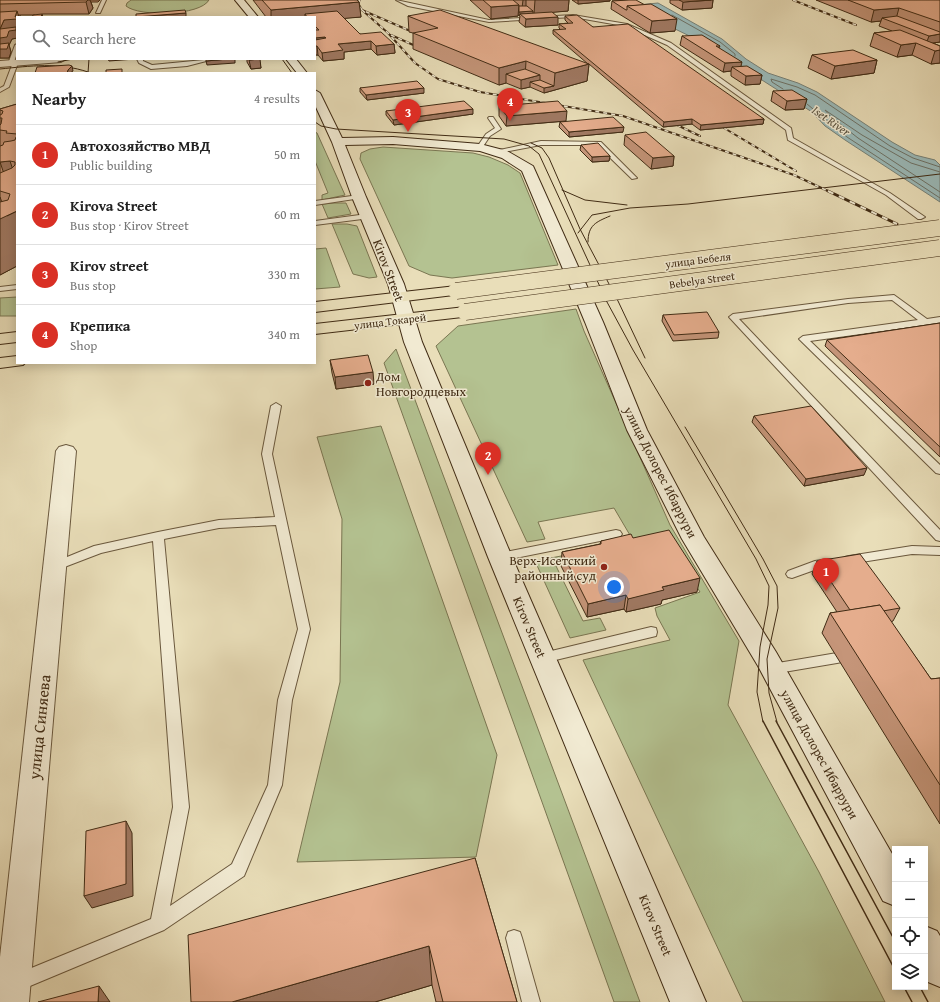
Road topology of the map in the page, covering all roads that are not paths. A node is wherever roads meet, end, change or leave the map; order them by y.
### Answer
1 (104, 0) edge
2 (239, 0) edge
3 (398, 0) edge
4 (98, 12) dead end
5 (253, 16) edge
6 (16, 50) edge
7 (51, 60) edge
8 (140, 60) edge
9 (206, 60) edge
10 (292, 60) edge
11 (0, 64) edge
12 (13, 64) junction
13 (301, 72) edge
14 (0, 90) edge
15 (316, 96) edge
16 (491, 118) dead end
17 (338, 142) junction
18 (480, 147) junction
19 (498, 151) junction
20 (634, 178) dead end
21 (359, 198) junction
22 (316, 203) edge
23 (367, 216) junction
24 (921, 217) dead end
25 (316, 223) edge
26 (940, 228) edge
27 (940, 248) edge
28 (16, 287) edge
29 (0, 289) edge
30 (456, 291) joint
31 (316, 307) edge
32 (403, 308) junction
33 (465, 312) joint
34 (940, 320) edge
35 (925, 322) junction
36 (316, 329) edge
37 (16, 337) edge
38 (0, 339) edge
39 (16, 361) edge
40 (0, 363) edge
41 (276, 406) dead end
42 (66, 451) dead end
43 (940, 471) edge
44 (281, 521) junction
45 (616, 534) dead end
46 (158, 536) junction
47 (940, 537) edge
48 (940, 551) edge
49 (500, 557) junction
50 (54, 567) junction
51 (792, 574) dead end
52 (651, 632) dead end
53 (543, 658) junction
54 (837, 658) dead end
55 (772, 669) junction
56 (892, 885) edge
57 (158, 924) junction
58 (514, 938) dead end
59 (928, 948) edge
60 (940, 970) edge
61 (13, 993) edge
62 (531, 1002) edge
63 (688, 1002) edge

1 - 4 lane
2 - 5 main road
3 - 24 lane
6 - 12 lane
7 - 12 street
8 - 9 lane
10 - 13 main road
11 - 12 street
12 - 14 lane
15 - 17 main road, Kirov Street
16 - 18 lane
17 - 18 main road, улица Долорес Ибаррури
17 - 21 main road, Kirov Street
18 - 19 main road, улица Долорес Ибаррури
19 - 20 lane
19 - 55 main road, улица Долорес Ибаррури
21 - 22 lane
21 - 23 main road, Kirov Street
23 - 25 lane
23 - 32 main road, Kirov Street
26 - 30 main road, улица Бебеля, bridge
27 - 33 main road, Bebelya Street, bridge
28 - 29 lane
30 - 32 main road, улица Токарей
31 - 32 main road, улица Токарей
32 - 33 main road, улица Токарей
32 - 36 main road, улица Токарей
32 - 49 main road, Kirov Street
34 - 35 lane
35 - 43 lane
35 - 47 lane
37 - 38 main road
39 - 40 main road
41 - 44 lane
42 - 50 street, улица Синяева
44 - 46 lane
44 - 57 lane
45 - 49 lane
46 - 50 lane
46 - 57 lane
48 - 51 lane
49 - 53 main road, Kirov Street
50 - 61 street, улица Синяева
52 - 53 lane
53 - 63 main road, Kirov Street
54 - 55 lane
55 - 56 main road, улица Долорес Ибаррури
57 - 61 lane
58 - 62 lane
59 - 60 main road

